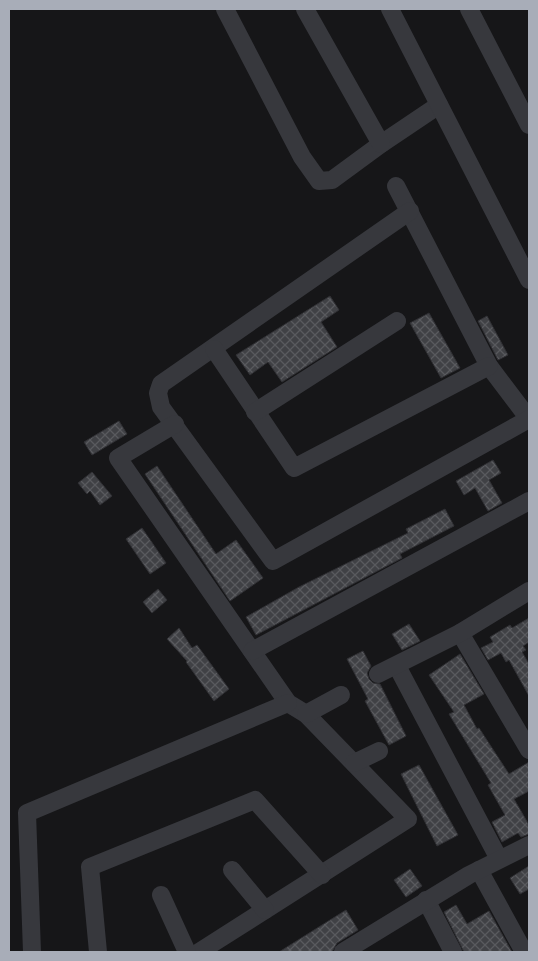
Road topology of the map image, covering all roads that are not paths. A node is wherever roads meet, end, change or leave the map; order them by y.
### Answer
1 (225, 9) edge
2 (305, 9) edge
3 (390, 9) edge
4 (469, 9) edge
5 (439, 105) junction
6 (529, 125) edge
7 (380, 144) junction
8 (396, 186) dead end
9 (410, 211) junction
10 (529, 280) edge
11 (397, 321) dead end
12 (214, 349) junction
13 (489, 366) junction
14 (255, 412) junction
15 (529, 419) edge
16 (175, 424) junction
17 (529, 501) edge
18 (529, 592) edge
19 (460, 633) junction
20 (252, 651) junction
21 (397, 666) junction
22 (378, 674) dead end
23 (341, 695) dead end
24 (288, 703) junction
25 (306, 714) junction
26 (529, 750) edge
27 (379, 751) dead end
28 (354, 763) junction
29 (529, 845) edge
30 (499, 859) junction
31 (232, 870) dead end
32 (479, 870) junction
33 (322, 875) junction
34 (161, 895) dead end
35 (426, 900) junction
36 (265, 910) junction
37 (32, 952) edge
38 (98, 952) edge
39 (186, 952) edge
40 (199, 952) edge
41 (343, 952) edge
42 (453, 952) edge
43 (524, 952) edge

1 - 7 street
2 - 7 street
3 - 5 street
4 - 6 street
5 - 7 street
5 - 10 street
8 - 9 street
9 - 12 street
9 - 13 street
11 - 14 street
12 - 14 street
12 - 16 street
13 - 14 street
13 - 15 street
15 - 16 street
16 - 20 street
17 - 20 street
18 - 19 street
19 - 21 street
19 - 26 street
20 - 24 street
21 - 22 street
21 - 30 street
23 - 25 street
24 - 25 street
24 - 37 street
25 - 28 street
27 - 28 street
28 - 33 street
29 - 30 street
30 - 32 street
31 - 36 street
32 - 35 street
32 - 43 street
33 - 36 street
33 - 38 street
34 - 39 street
35 - 41 street
35 - 42 street
36 - 40 street

